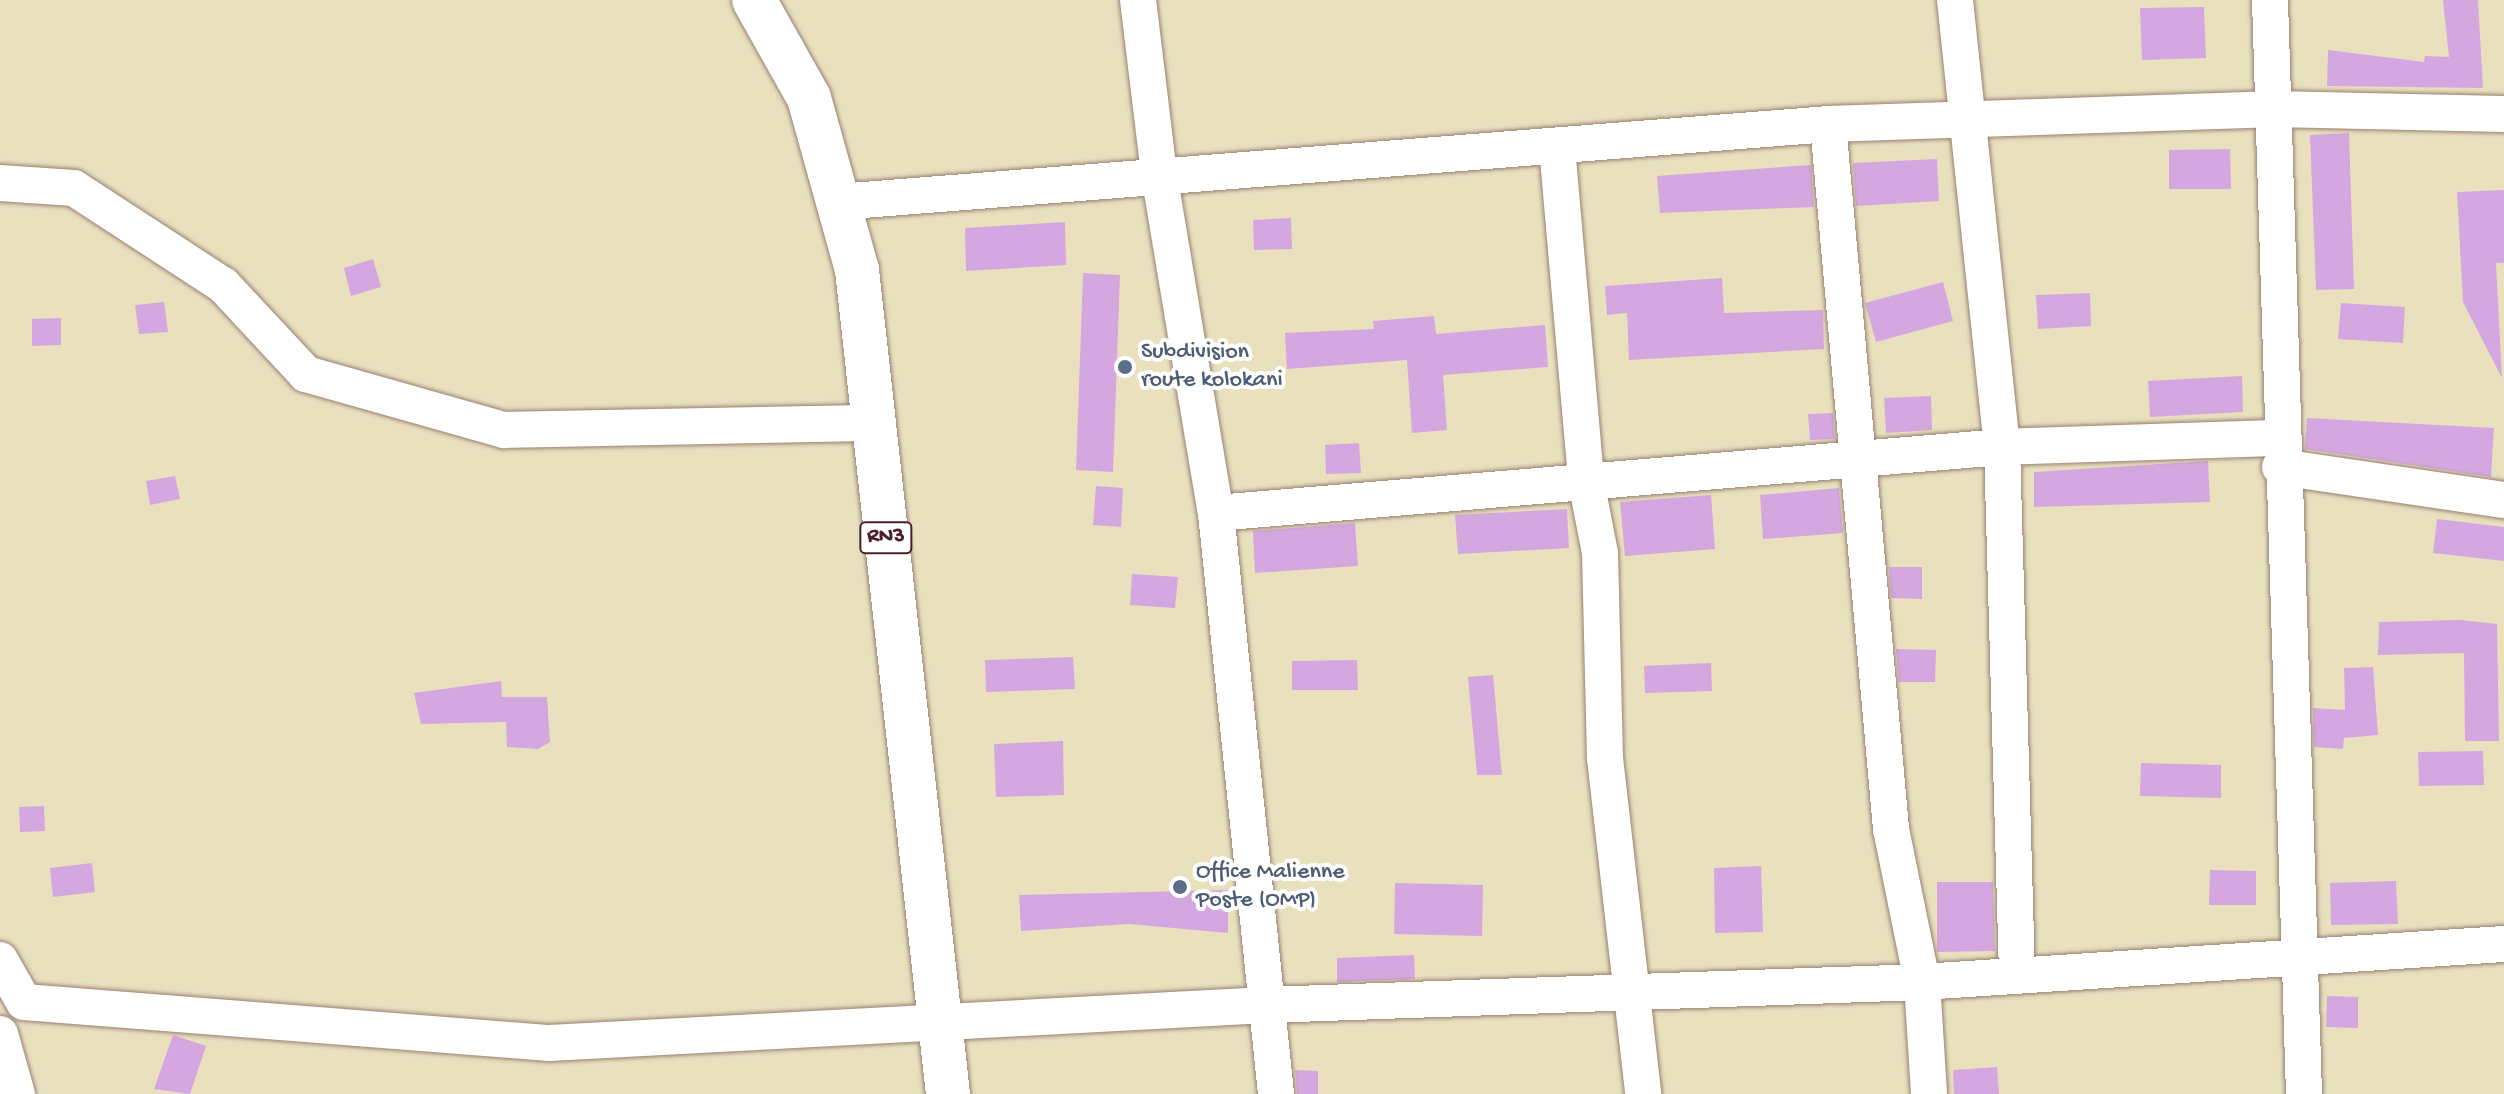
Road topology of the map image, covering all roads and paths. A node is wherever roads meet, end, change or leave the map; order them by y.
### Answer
1 (754, 0) edge
2 (1138, 0) edge
3 (1955, 0) edge
4 (2270, 0) edge
5 (2270, 109) junction
6 (2504, 114) edge
7 (1967, 119) junction
8 (1828, 124) junction
9 (1557, 147) junction
10 (1159, 174) junction
11 (0, 183) edge
12 (838, 202) junction
13 (873, 423) junction
14 (2002, 447) junction
15 (2279, 452) junction
16 (1856, 459) junction
17 (1586, 481) junction
18 (2504, 500) edge
19 (1216, 513) junction
20 (2504, 944) edge
21 (2300, 954) junction
22 (0, 960) edge
23 (2017, 975) junction
24 (1922, 982) junction
25 (1635, 994) junction
26 (1267, 1005) junction
27 (941, 1026) junction
28 (0, 1034) edge
29 (17, 1094) edge
30 (948, 1094) edge
31 (1276, 1094) edge
32 (1643, 1094) edge
33 (1929, 1094) edge
34 (2304, 1094) edge

1 - 12 highway, RN3
2 - 10 street
3 - 7 street
4 - 5 street
5 - 6 street
5 - 7 street
5 - 15 street
7 - 8 street
7 - 14 street
8 - 9 street
8 - 16 street
9 - 10 street
9 - 17 street
10 - 12 street
10 - 19 street
11 - 13 street
12 - 13 highway, RN3
13 - 27 highway, RN3
14 - 15 street
14 - 16 street
14 - 23 street
15 - 18 street
15 - 21 street
16 - 17 street
16 - 24 street
17 - 19 street
17 - 25 street
19 - 26 street
20 - 21 street
21 - 23 street
21 - 34 street
22 - 27 street
23 - 24 street
24 - 25 street
24 - 33 street
25 - 26 street
25 - 32 street
26 - 27 street
26 - 31 street
27 - 30 highway, RN3
28 - 29 street

